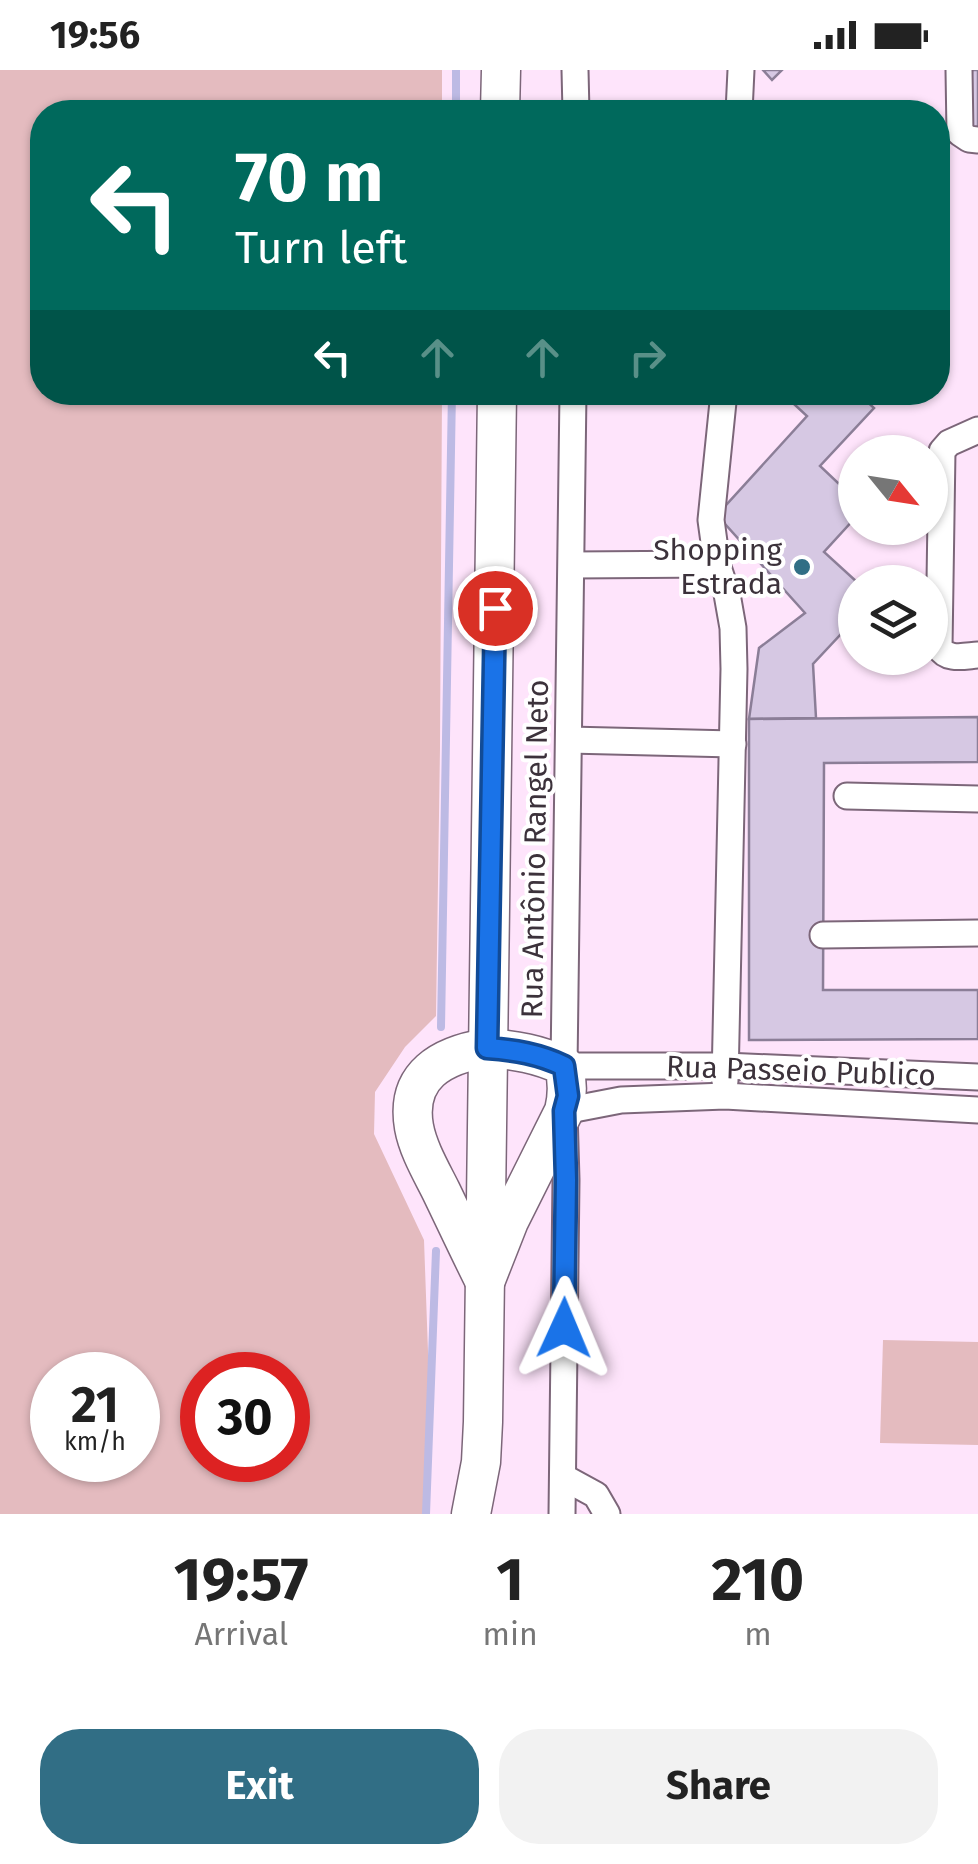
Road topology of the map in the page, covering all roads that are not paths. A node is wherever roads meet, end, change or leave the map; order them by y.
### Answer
1 (500, 70) edge
2 (575, 70) edge
3 (741, 70) edge
4 (959, 70) edge
5 (500, 100) edge
6 (576, 100) edge
7 (740, 100) edge
8 (978, 140) edge
9 (497, 405) edge
10 (573, 405) edge
11 (723, 405) edge
12 (978, 430) edge
13 (717, 564) junction
14 (572, 565) junction
15 (978, 654) edge
16 (569, 740) junction
17 (732, 744) junction
18 (847, 796) dead end
19 (978, 799) edge
20 (978, 933) edge
21 (823, 934) dead end
22 (487, 1048) junction
23 (564, 1066) junction
24 (725, 1066) junction
25 (978, 1078) edge
26 (725, 1096) junction
27 (978, 1110) edge
28 (564, 1111) junction
29 (485, 1282) junction
30 (481, 1462) junction
31 (562, 1477) junction
32 (471, 1514) edge
33 (490, 1514) edge
34 (562, 1514) edge
35 (607, 1514) edge

1 - 5 highway
2 - 6 street
3 - 7 street
4 - 8 street
9 - 22 highway
10 - 14 street, Rua Antônio Rangel Neto
11 - 13 street
12 - 15 street
13 - 14 street
13 - 17 street
14 - 16 street, Rua Antônio Rangel Neto
16 - 17 street
16 - 23 street, Rua Antônio Rangel Neto
17 - 24 street
18 - 19 street
20 - 21 street
22 - 23 highway
22 - 29 highway
22 - 29 highway
23 - 24 street, Rua Passeio Publico
23 - 28 highway
24 - 25 street, Rua Passeio Publico
24 - 26 street
26 - 27 street, Rua Passeio Publico
26 - 28 street, Rua Passeio Publico
28 - 29 highway
28 - 31 street
29 - 30 highway
30 - 32 highway
30 - 33 highway
31 - 34 street
31 - 35 street

